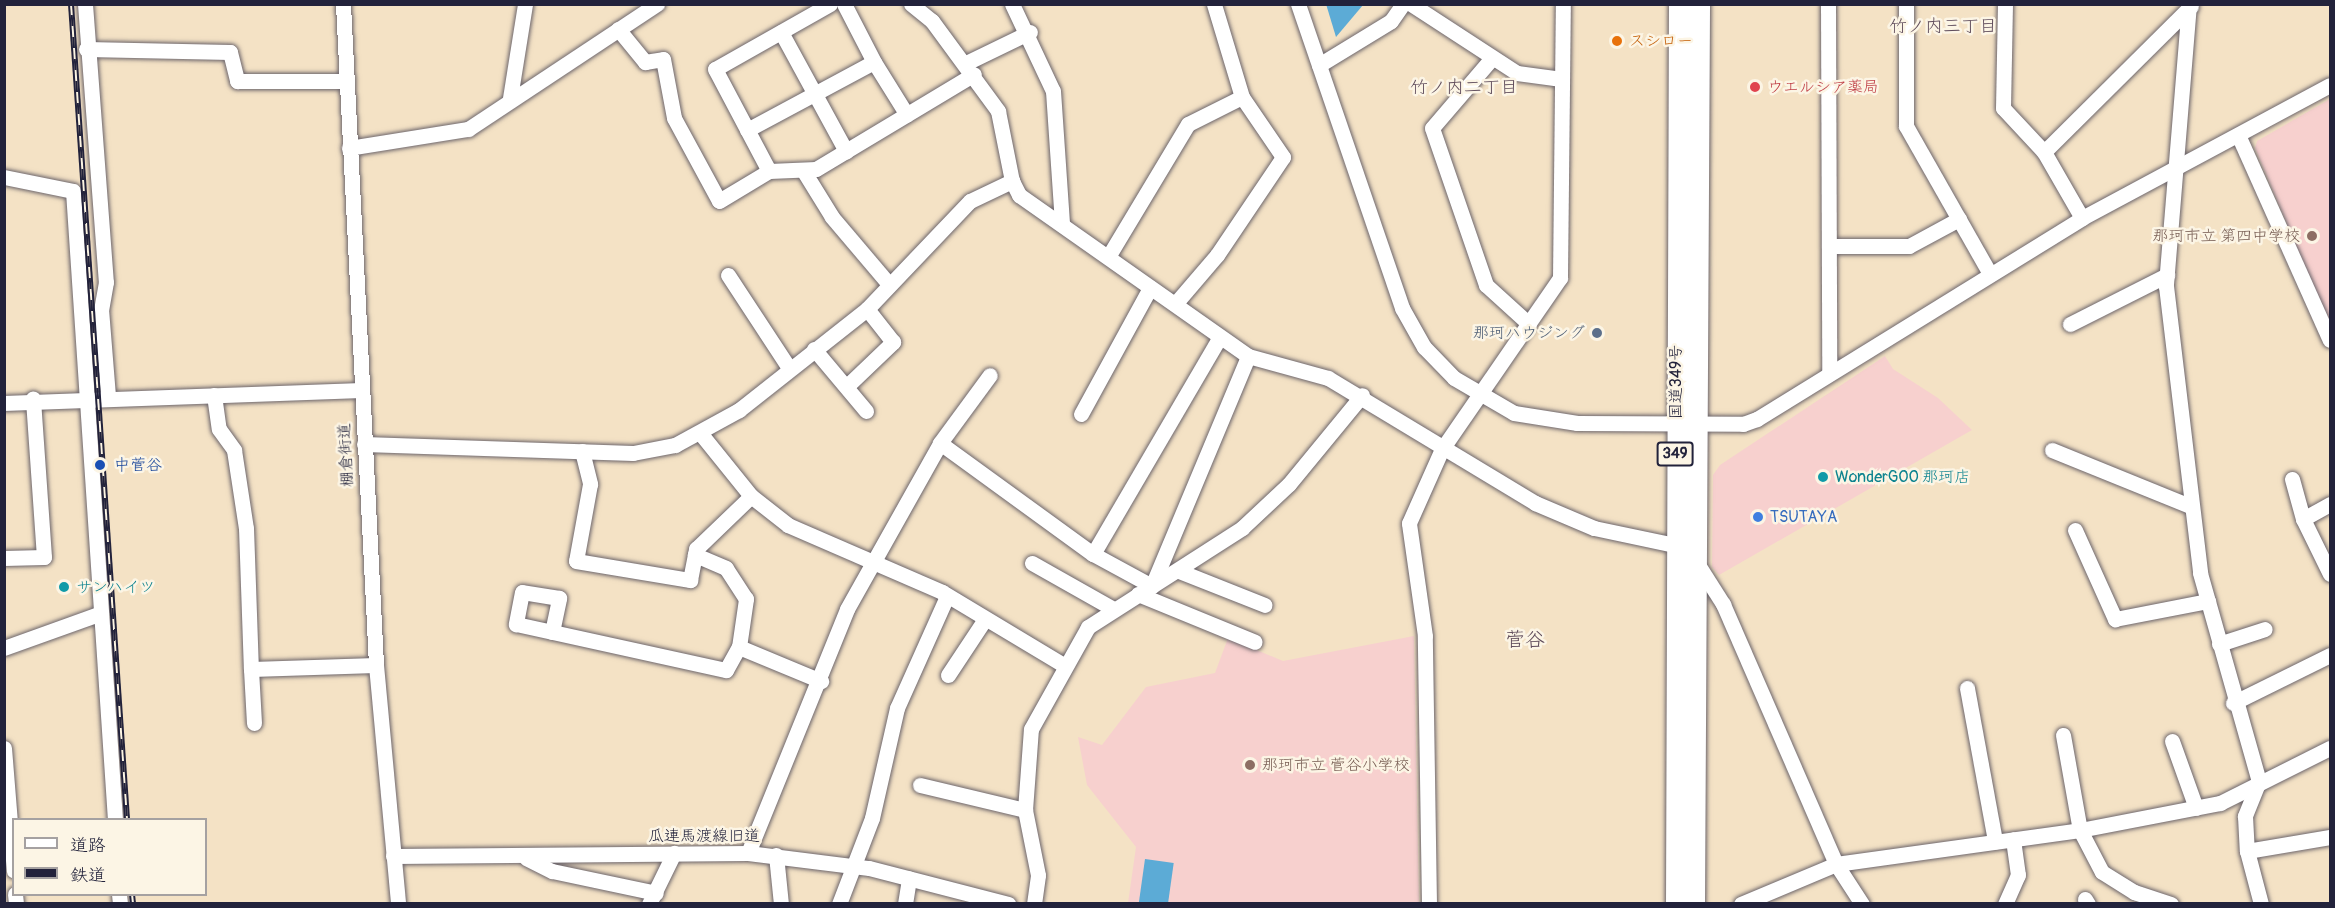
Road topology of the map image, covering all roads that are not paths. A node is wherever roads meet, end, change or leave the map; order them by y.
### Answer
1 (85, 4) edge
2 (343, 4) edge
3 (525, 4) edge
4 (657, 4) edge
5 (830, 4) edge
6 (844, 4) edge
7 (911, 4) edge
8 (1012, 4) edge
9 (1214, 4) edge
10 (1298, 4) edge
11 (1403, 4) edge
12 (1411, 4) edge
13 (1563, 4) edge
14 (1679, 4) edge
15 (1699, 4) edge
16 (1828, 4) edge
17 (1906, 4) edge
18 (2005, 4) edge
19 (2189, 5) edge
20 (618, 29) junction
21 (781, 32) junction
22 (1030, 32) junction
23 (86, 49) junction
24 (1492, 58) junction
25 (874, 62) junction
26 (1318, 64) junction
27 (970, 69) junction
28 (1562, 79) junction
29 (346, 81) junction
30 (2331, 85) edge
31 (814, 93) junction
32 (1242, 97) junction
33 (510, 98) junction
34 (907, 115) junction
35 (747, 130) junction
36 (2239, 137) junction
37 (349, 148) junction
38 (846, 151) junction
39 (2044, 152) junction
40 (803, 170) junction
41 (769, 171) junction
42 (2174, 171) junction
43 (4, 177) edge
44 (1012, 181) junction
45 (2082, 218) junction
46 (1959, 219) junction
47 (1062, 223) junction
48 (1829, 246) junction
49 (1108, 256) junction
50 (1989, 272) junction
51 (728, 275) dead end
52 (2168, 275) junction
53 (888, 283) junction
54 (1150, 288) junction
55 (1175, 303) junction
56 (867, 309) junction
57 (1529, 324) junction
58 (2070, 324) dead end
59 (1219, 338) junction
60 (2331, 340) edge
61 (814, 349) junction
62 (1248, 356) junction
63 (789, 368) junction
64 (1829, 372) junction
65 (990, 375) dead end
66 (848, 386) junction
67 (361, 390) junction
68 (214, 395) junction
69 (1362, 395) junction
70 (1482, 395) junction
71 (108, 396) junction
72 (84, 397) junction
73 (33, 398) junction
74 (4, 403) edge
75 (866, 411) dead end
76 (1081, 414) dead end
77 (1676, 423) junction
78 (1698, 424) junction
79 (701, 434) junction
80 (940, 443) junction
81 (364, 444) junction
82 (1442, 449) junction
83 (2052, 450) dead end
84 (582, 451) junction
85 (2292, 479) dead end
86 (751, 496) junction
87 (2331, 504) edge
88 (2190, 506) junction
89 (2303, 519) junction
90 (2075, 530) dead end
91 (1675, 545) junction
92 (1093, 554) junction
93 (695, 555) junction
94 (4, 558) edge
95 (1032, 563) dead end
96 (1697, 563) junction
97 (875, 564) junction
98 (1179, 571) junction
99 (2330, 572) edge
100 (1152, 586) junction
101 (1138, 594) junction
102 (947, 596) junction
103 (2208, 601) junction
104 (1265, 605) dead end
105 (1112, 608) junction
106 (101, 613) junction
107 (985, 619) junction
108 (2265, 629) dead end
109 (552, 632) dead end
110 (1255, 642) dead end
111 (2218, 644) junction
112 (739, 647) junction
113 (4, 648) edge
114 (2331, 655) edge
115 (376, 664) junction
116 (1065, 666) junction
117 (251, 669) junction
118 (948, 675) dead end
119 (821, 681) junction
120 (1967, 688) dead end
121 (2233, 703) junction
122 (254, 723) dead end
123 (2063, 735) dead end
124 (2172, 741) dead end
125 (4, 748) edge
126 (2331, 748) edge
127 (2259, 782) junction
128 (920, 785) dead end
129 (2196, 808) junction
130 (1025, 810) junction
131 (115, 818) edge
132 (2080, 830) junction
133 (2331, 837) edge
134 (2013, 839) junction
135 (1995, 841) junction
136 (12, 846) edge
137 (2247, 852) junction
138 (674, 853) junction
139 (748, 853) junction
140 (776, 855) junction
141 (393, 856) junction
142 (524, 856) junction
143 (1836, 864) junction
144 (849, 865) junction
145 (909, 878) junction
146 (653, 898) edge
147 (398, 903) edge
148 (781, 903) edge
149 (839, 903) edge
150 (904, 903) edge
151 (1008, 903) edge
152 (1034, 903) edge
153 (1429, 903) edge
154 (1676, 903) edge
155 (1694, 903) edge
156 (1741, 903) edge
157 (1862, 903) edge
158 (2005, 903) edge
159 (2171, 903) edge
160 (2261, 903) edge

1 - 23 street
2 - 29 street, 棚倉街道
3 - 33 street
4 - 20 street
5 - 21 street
6 - 25 street
7 - 27 street
8 - 22 street
9 - 32 street
10 - 26 street
11 - 26 street
12 - 24 street
13 - 28 street
14 - 77 highway, 国道349号 / 349
15 - 78 highway, 国道349号 / 349
16 - 48 street
17 - 46 street
18 - 39 street
19 - 39 street
19 - 42 street
20 - 33 street
20 - 41 street
21 - 31 street
21 - 35 street
22 - 27 street
22 - 47 street
23 - 29 street
23 - 71 street
24 - 28 street
24 - 57 street
25 - 31 street
25 - 34 street
26 - 70 street
27 - 34 street
27 - 44 street
28 - 57 street
29 - 37 street, 棚倉街道
30 - 36 street
31 - 35 street
31 - 38 street
32 - 49 street
32 - 55 street
33 - 37 street
34 - 38 street
35 - 41 street
36 - 42 street
36 - 60 street
37 - 67 street, 棚倉街道
38 - 40 street
39 - 45 street
40 - 41 street
40 - 53 street
42 - 45 street
42 - 52 street
43 - 72 street
44 - 47 street
44 - 53 street
45 - 50 street
46 - 48 street
46 - 50 street
47 - 49 street
48 - 64 street
49 - 54 street
50 - 64 street
51 - 63 street
52 - 58 street
52 - 88 street
53 - 56 street
54 - 55 street
54 - 76 street
55 - 59 street
56 - 61 street
56 - 66 street
57 - 70 street
59 - 62 street
59 - 92 street
61 - 63 street
61 - 66 street
62 - 69 street
62 - 100 street
63 - 79 street
64 - 78 street
65 - 80 street
66 - 75 street
67 - 68 street
67 - 81 street, 棚倉街道
68 - 71 street
68 - 117 street
69 - 82 street
69 - 98 street
70 - 77 street
70 - 82 street
71 - 72 street
72 - 73 street
72 - 106 street
73 - 74 street
73 - 94 street
77 - 78 street
77 - 91 highway, 国道349号 / 349
78 - 96 highway, 国道349号 / 349
79 - 84 street
79 - 86 street
80 - 92 street
80 - 97 street
81 - 84 street
81 - 115 street, 棚倉街道
82 - 91 street
82 - 153 street
83 - 88 street
84 - 93 street
85 - 89 street
86 - 93 street
86 - 97 street
87 - 89 street
88 - 103 street
89 - 99 street
90 - 103 street
91 - 154 highway, 国道349号 / 349
92 - 100 street
93 - 112 street
95 - 105 street
96 - 143 street
96 - 155 highway, 国道349号 / 349
97 - 102 street
97 - 119 street
98 - 100 street
98 - 104 street
100 - 101 street
101 - 105 street
101 - 110 street
102 - 107 street
102 - 144 street
103 - 111 street
105 - 116 street
106 - 113 street
106 - 131 street
107 - 116 street
107 - 118 street
108 - 111 street
109 - 112 street
111 - 121 street
112 - 119 street
114 - 121 street
115 - 117 street
115 - 141 street, 棚倉街道
116 - 130 street
117 - 122 street
119 - 139 street
120 - 135 street
121 - 127 street
123 - 132 street
124 - 129 street
125 - 136 street
126 - 127 street
127 - 129 street
127 - 137 street
128 - 130 street
129 - 132 street
130 - 152 street
132 - 134 street
132 - 159 street
133 - 137 street
134 - 135 street
134 - 158 street
135 - 143 street
137 - 160 street
138 - 139 street, 瓜連馬渡線旧道
138 - 142 street, 瓜連馬渡線旧道
138 - 146 street
139 - 140 street, 瓜連馬渡線旧道
140 - 144 street, 瓜連馬渡線旧道
140 - 148 street
141 - 142 street, 瓜連馬渡線旧道
141 - 147 street, 棚倉街道
142 - 146 street
143 - 156 street
143 - 157 street
144 - 145 street, 瓜連馬渡線旧道
144 - 149 street
145 - 150 street
145 - 151 street, 瓜連馬渡線旧道

